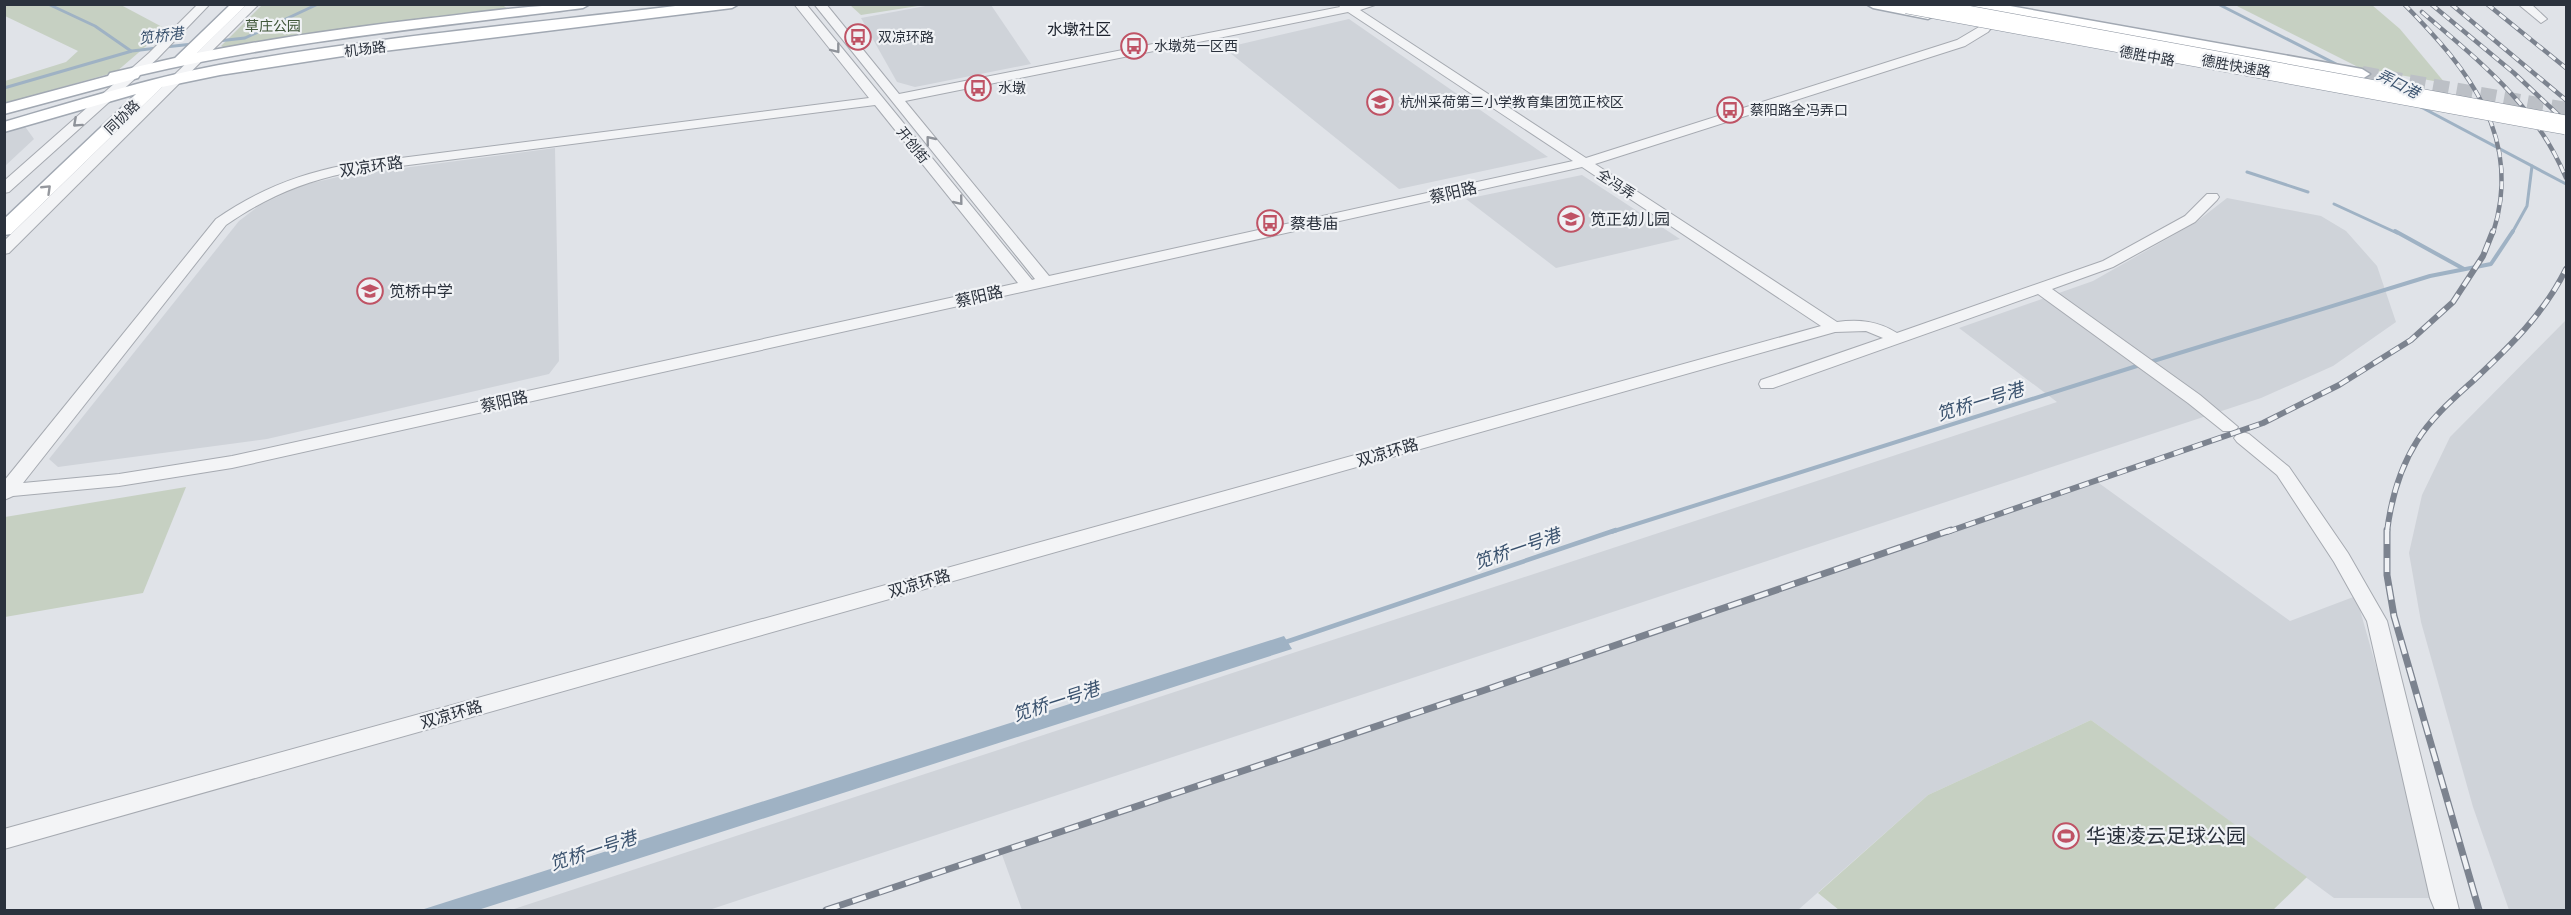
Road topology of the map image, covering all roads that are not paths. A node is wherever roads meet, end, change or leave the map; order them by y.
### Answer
1 (205, 4) edge
2 (224, 4) edge
3 (240, 4) edge
4 (254, 4) edge
5 (583, 4) edge
6 (623, 4) edge
7 (686, 4) edge
8 (732, 4) edge
9 (799, 4) edge
10 (819, 4) edge
11 (1373, 4) edge
12 (1873, 4) edge
13 (1907, 4) edge
14 (1941, 4) edge
15 (2523, 4) edge
16 (1975, 5) edge
17 (1347, 7) edge
18 (2000, 7) edge
19 (2541, 19) dead end
20 (1966, 22) junction
21 (1990, 26) junction
22 (1941, 50) junction
23 (169, 63) junction
24 (2361, 74) tunnel mouth
25 (105, 98) junction
26 (896, 99) junction
27 (877, 101) junction
28 (2422, 105) dead end
29 (4, 108) edge
30 (4, 117) edge
31 (4, 127) edge
32 (2566, 127) edge
33 (1583, 163) junction
34 (4, 189) edge
35 (2212, 197) dead end
36 (4, 210) edge
37 (4, 230) edge
38 (4, 250) edge
39 (1046, 283) junction
40 (1028, 285) junction
41 (2040, 288) junction
42 (1834, 327) junction
43 (1896, 339) junction
44 (1767, 384) dead end
45 (5, 492) edge
46 (4, 839) edge
47 (2447, 910) edge

1 - 23 street
2 - 23 main road, 同协路
3 - 23 main road, 同协路
4 - 23 street
5 - 23 main road, 机场路
6 - 23 main road, 机场路
7 - 23 main road, 机场路
8 - 23 main road, 机场路
9 -> 27 street, 开创街
10 - 26 street, 开创街
11 - 17 street
12 - 20 main road, 德胜中路
13 - 32 highway, 德胜快速路, bridge
14 - 32 highway, 德胜快速路
15 - 19 street
16 - 18 main road, 德胜中路
16 - 20 main road
17 - 26 street
17 - 33 street, 全冯弄
18 - 21 street
18 - 24 main road, 德胜中路
20 - 21 main road, 德胜中路
20 - 22 street
21 - 22 street, 蔡阳路
21 - 28 main road, 德胜中路
22 - 33 street, 蔡阳路
23 - 25 main road, 机场路
23 - 29 main road, 机场路
23 - 30 main road, 机场路
23 - 36 main road, 同协路
37 -> 23 main road, 同协路
23 - 38 street
25 - 31 main road, 机场路
25 -> 34 street
39 -> 26 street, 开创街
27 -> 40 street, 开创街
27 - 45 street, 双凉环路
33 - 39 street, 蔡阳路
33 - 42 street, 全冯弄
35 - 41 street
39 - 40 street, 蔡阳路
40 - 45 street, 蔡阳路
41 - 43 street
41 - 47 street
42 - 43 street
42 - 46 street, 双凉环路
43 - 44 street

